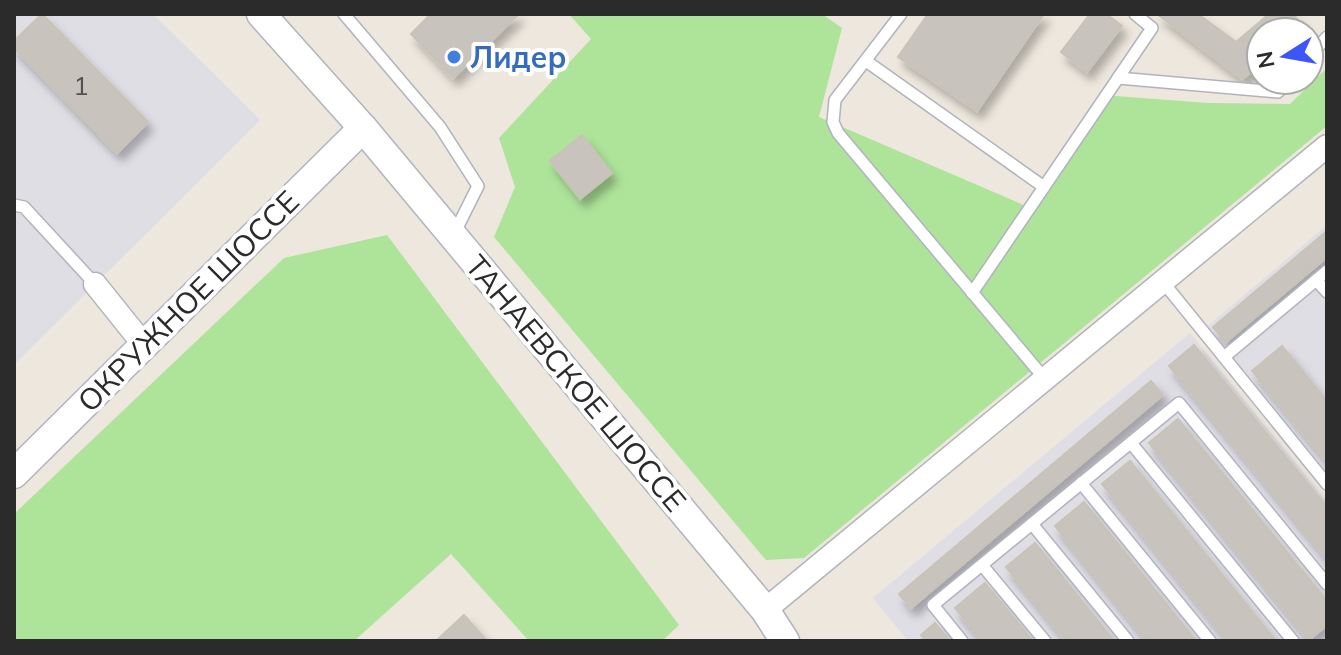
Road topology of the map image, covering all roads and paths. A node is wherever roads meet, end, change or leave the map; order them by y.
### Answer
1 (261, 14) edge
2 (344, 14) edge
3 (901, 14) edge
4 (1135, 14) edge
5 (866, 61) junction
6 (1118, 78) junction
7 (1245, 89) edge
8 (363, 128) junction
9 (1327, 146) edge
10 (1044, 187) junction
11 (14, 205) edge
12 (453, 236) junction
13 (1327, 271) edge
14 (1316, 280) junction
15 (1163, 282) junction
16 (95, 284) joint
17 (1327, 292) edge
18 (972, 293) junction
19 (144, 345) junction
20 (1224, 357) junction
21 (1045, 379) junction
22 (1131, 443) junction
23 (14, 474) edge
24 (1081, 483) junction
25 (1327, 484) edge
26 (1032, 524) junction
27 (982, 565) junction
28 (1327, 584) edge
29 (765, 610) junction
30 (785, 641) edge
31 (962, 641) edge
32 (1045, 641) edge
33 (1128, 641) edge
34 (1210, 641) edge
35 (1293, 641) edge

1 - 8 street, ТАНАЕВСКОЕ ШОССЕ
2 - 12 lane
3 - 5 lane
4 - 6 lane
5 - 10 lane
5 - 18 lane
6 - 7 lane
6 - 10 lane
8 - 12 street, ТАНАЕВСКОЕ ШОССЕ
8 - 19 street, ОКРУЖНОЕ ШОССЕ
9 - 15 street
10 - 18 lane
11 - 16 lane
12 - 29 street, ТАНАЕВСКОЕ ШОССЕ
13 - 14 lane
14 - 17 lane
14 - 20 lane
15 - 20 lane
15 - 21 street
16 - 19 street
18 - 21 lane
19 - 23 street, ОКРУЖНОЕ ШОССЕ
20 - 25 lane
21 - 29 street
22 - 24 lane
22 - 28 lane
22 - 35 lane
24 - 26 lane
24 - 34 lane
26 - 27 lane
26 - 33 lane
27 - 31 lane
27 - 32 lane
29 - 30 street, ТАНАЕВСКОЕ ШОССЕ

